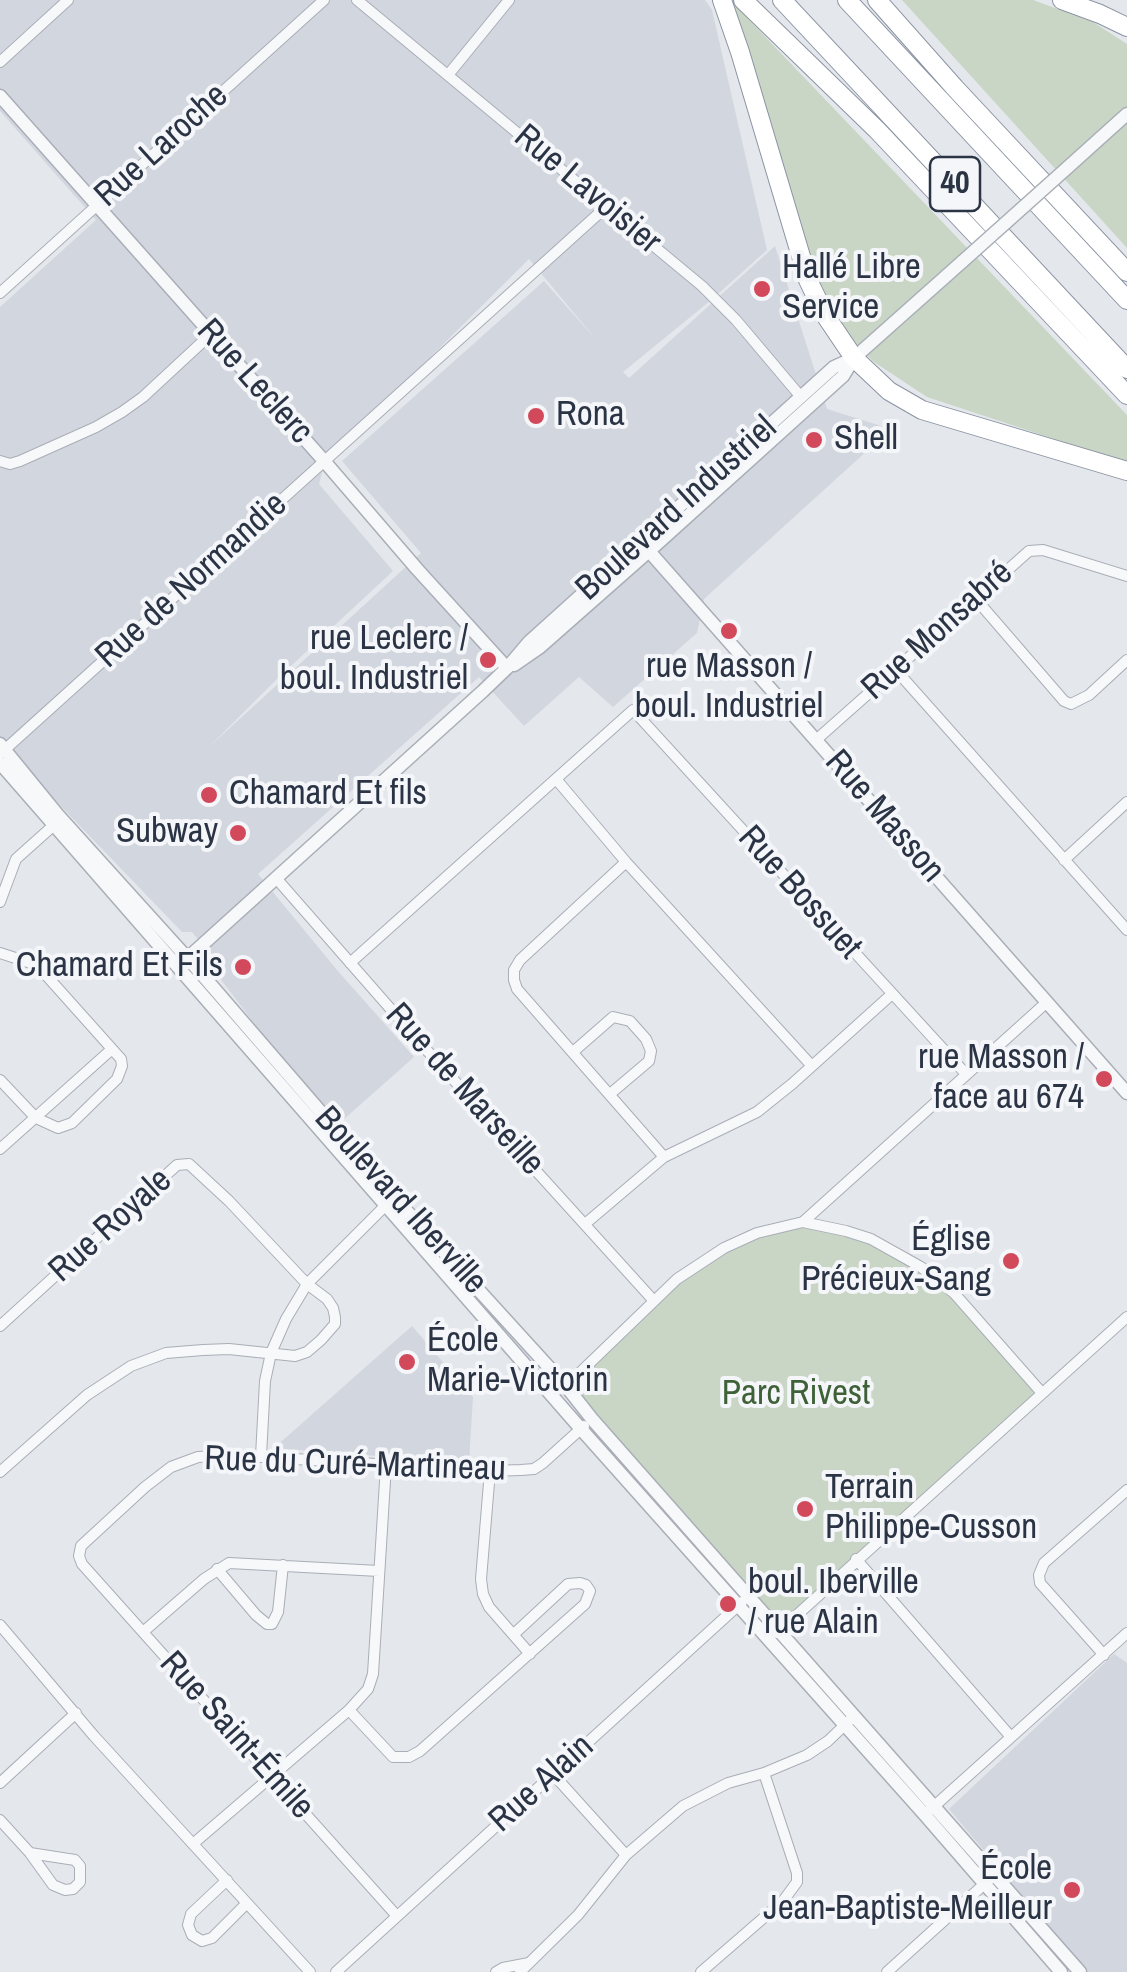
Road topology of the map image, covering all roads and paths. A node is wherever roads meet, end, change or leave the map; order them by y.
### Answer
1 (68, 0) edge
2 (324, 0) edge
3 (356, 0) edge
4 (509, 0) edge
5 (722, 0) edge
6 (743, 0) edge
7 (782, 0) edge
8 (847, 0) edge
9 (878, 0) edge
10 (1062, 0) edge
11 (1127, 28) edge
12 (0, 62) edge
13 (448, 75) junction
14 (0, 96) edge
15 (1127, 114) edge
16 (97, 205) junction
17 (606, 206) junction
18 (1127, 272) edge
19 (2, 286) edge
20 (1127, 300) edge
21 (212, 334) junction
22 (854, 358) junction
23 (1127, 369) edge
24 (1127, 394) edge
25 (801, 397) junction
26 (0, 461) edge
27 (325, 462) junction
28 (1127, 472) edge
29 (645, 546) junction
30 (1127, 576) edge
31 (974, 598) junction
32 (1127, 660) edge
33 (507, 668) junction
34 (895, 669) junction
35 (816, 740) junction
36 (2, 749) edge
37 (0, 763) edge
38 (556, 779) junction
39 (1127, 802) edge
40 (54, 825) junction
41 (1064, 860) junction
42 (626, 862) junction
43 (276, 878) junction
44 (0, 902) edge
45 (1127, 930) edge
46 (0, 953) edge
47 (183, 962) junction
48 (350, 963) junction
49 (892, 994) junction
50 (1047, 1002) junction
51 (112, 1049) junction
52 (572, 1052) junction
53 (810, 1066) junction
54 (966, 1074) junction
55 (0, 1080) edge
56 (1127, 1092) edge
57 (610, 1094) junction
58 (36, 1118) junction
59 (0, 1149) edge
60 (664, 1157) junction
61 (390, 1201) junction
62 (802, 1222) junction
63 (585, 1224) junction
64 (307, 1284) junction
65 (654, 1301) junction
66 (1127, 1317) edge
67 (0, 1326) edge
68 (271, 1352) junction
69 (566, 1386) junction
70 (1042, 1393) junction
71 (592, 1419) junction
72 (580, 1429) junction
73 (0, 1452) edge
74 (261, 1456) junction
75 (9, 1462) junction
76 (386, 1465) junction
77 (490, 1471) junction
78 (0, 1472) edge
79 (1127, 1490) edge
80 (78, 1556) joint
81 (856, 1559) junction
82 (283, 1565) junction
83 (217, 1569) junction
84 (380, 1571) junction
85 (743, 1601) junction
86 (2, 1632) edge
87 (144, 1632) junction
88 (514, 1634) junction
89 (1127, 1634) edge
90 (774, 1636) junction
91 (530, 1654) junction
92 (1104, 1654) junction
93 (349, 1710) junction
94 (76, 1714) junction
95 (849, 1721) junction
96 (1011, 1738) junction
97 (552, 1773) junction
98 (764, 1774) junction
99 (271, 1776) junction
100 (0, 1784) edge
101 (930, 1810) junction
102 (0, 1820) edge
103 (194, 1843) junction
104 (30, 1853) junction
105 (626, 1855) junction
106 (989, 1879) junction
107 (227, 1880) junction
108 (248, 1903) junction
109 (396, 1915) junction
110 (524, 1968) edge
111 (895, 1969) edge
112 (310, 1972) edge
113 (336, 1972) edge
114 (496, 1972) edge
115 (701, 1972) edge
116 (1061, 1972) edge
117 (1080, 1972) edge

1 - 12 street
2 - 16 street, Rue Laroche
3 - 13 street, Rue Lavoisier
4 - 13 street
5 - 22 highway
6 - 24 highway
7 - 23 highway, 40
8 - 20 highway, 40
9 - 18 highway
10 - 11 highway
13 - 17 street, Rue Lavoisier
14 - 16 street, Rue Leclerc
15 - 22 street, Boulevard Industriel, bridge
16 - 19 street, Rue Laroche
16 - 21 street, Rue Leclerc
17 - 25 street, Rue Lavoisier
17 - 27 street, Rue de Normandie
21 - 26 street
21 - 27 street, Rue Leclerc
22 - 25 street, Boulevard Industriel
22 - 28 highway
22 - 29 street, Boulevard Industriel
25 - 29 street, Boulevard Industriel
27 - 33 street, Rue Leclerc
27 - 36 street, Rue de Normandie
29 - 33 street, Boulevard Industriel
29 - 35 street, Rue Masson
30 - 31 street, Rue Monsabré
31 - 32 street
31 - 34 street, Rue Monsabré
33 - 43 street, Boulevard Industriel
34 - 35 street, Rue Monsabré
34 - 41 street
35 - 50 street, Rue Masson
36 - 47 street, Boulevard Iberville
37 - 40 street, Boulevard Iberville
38 - 42 street
38 - 48 street
38 - 49 street, Rue Bossuet
39 - 41 street
40 - 44 street
40 - 47 street, Boulevard Iberville
41 - 45 street
42 - 52 street
42 - 53 street
43 - 47 street, Boulevard Industriel
43 - 48 street, Rue de Marseille
46 - 51 street
47 - 61 street, Boulevard Iberville
48 - 63 street, Rue de Marseille
49 - 53 street
49 - 54 street, Rue Bossuet
50 - 54 street
50 - 56 street, Rue Masson
51 - 58 street
51 - 58 street
52 - 57 street
52 - 57 street
53 - 60 street
54 - 62 street
55 - 58 street
57 - 60 street
58 - 59 street
60 - 63 street
61 - 64 street
61 - 69 street, Boulevard Iberville
61 - 72 street, Boulevard Iberville
62 - 65 street
62 - 70 street
63 - 65 street, Rue de Marseille
64 - 67 street, Rue Royale
64 - 68 street
64 - 68 street
65 - 69 street
66 - 70 street
68 - 74 street
68 - 75 street
69 - 71 street, Boulevard Iberville
70 - 81 street
71 - 72 street, Rue du Curé-Martineau
71 - 85 street, Boulevard Iberville
72 - 77 street, Rue du Curé-Martineau
72 - 85 street, Boulevard Iberville
73 - 75 street
74 - 76 street, Rue du Curé-Martineau
74 - 80 street, Rue du Curé-Martineau
75 - 78 street
76 - 77 street, Rue du Curé-Martineau
76 - 84 street
77 - 88 street
79 - 92 street
80 - 87 street, Rue Saint-Émile
81 - 90 street
81 - 96 street
82 - 83 street
82 - 83 street
82 - 84 street
83 - 87 street
84 - 93 street
85 - 90 street, Boulevard Iberville
85 - 97 street, Rue Alain
86 - 94 street
87 - 99 street, Rue Saint-Émile
88 - 91 street
88 - 91 street
89 - 92 street
90 - 95 street, Boulevard Iberville
91 - 93 street
92 - 96 street
93 - 99 street
94 - 100 street
94 - 103 street
95 - 98 street
95 - 101 street, Boulevard Iberville
96 - 101 street
97 - 105 street
97 - 109 street, Rue Alain
98 - 105 street
98 - 115 street
99 - 103 street
99 - 109 street, Rue Saint-Émile
101 - 106 street, Boulevard Iberville
102 - 104 street
103 - 107 street
104 - 104 street
105 - 110 street
106 - 111 street
106 - 116 street, Boulevard Iberville
106 - 117 street, Boulevard Iberville
107 - 108 street
107 - 108 street
108 - 112 street
109 - 113 street, Rue Alain
110 - 114 street

